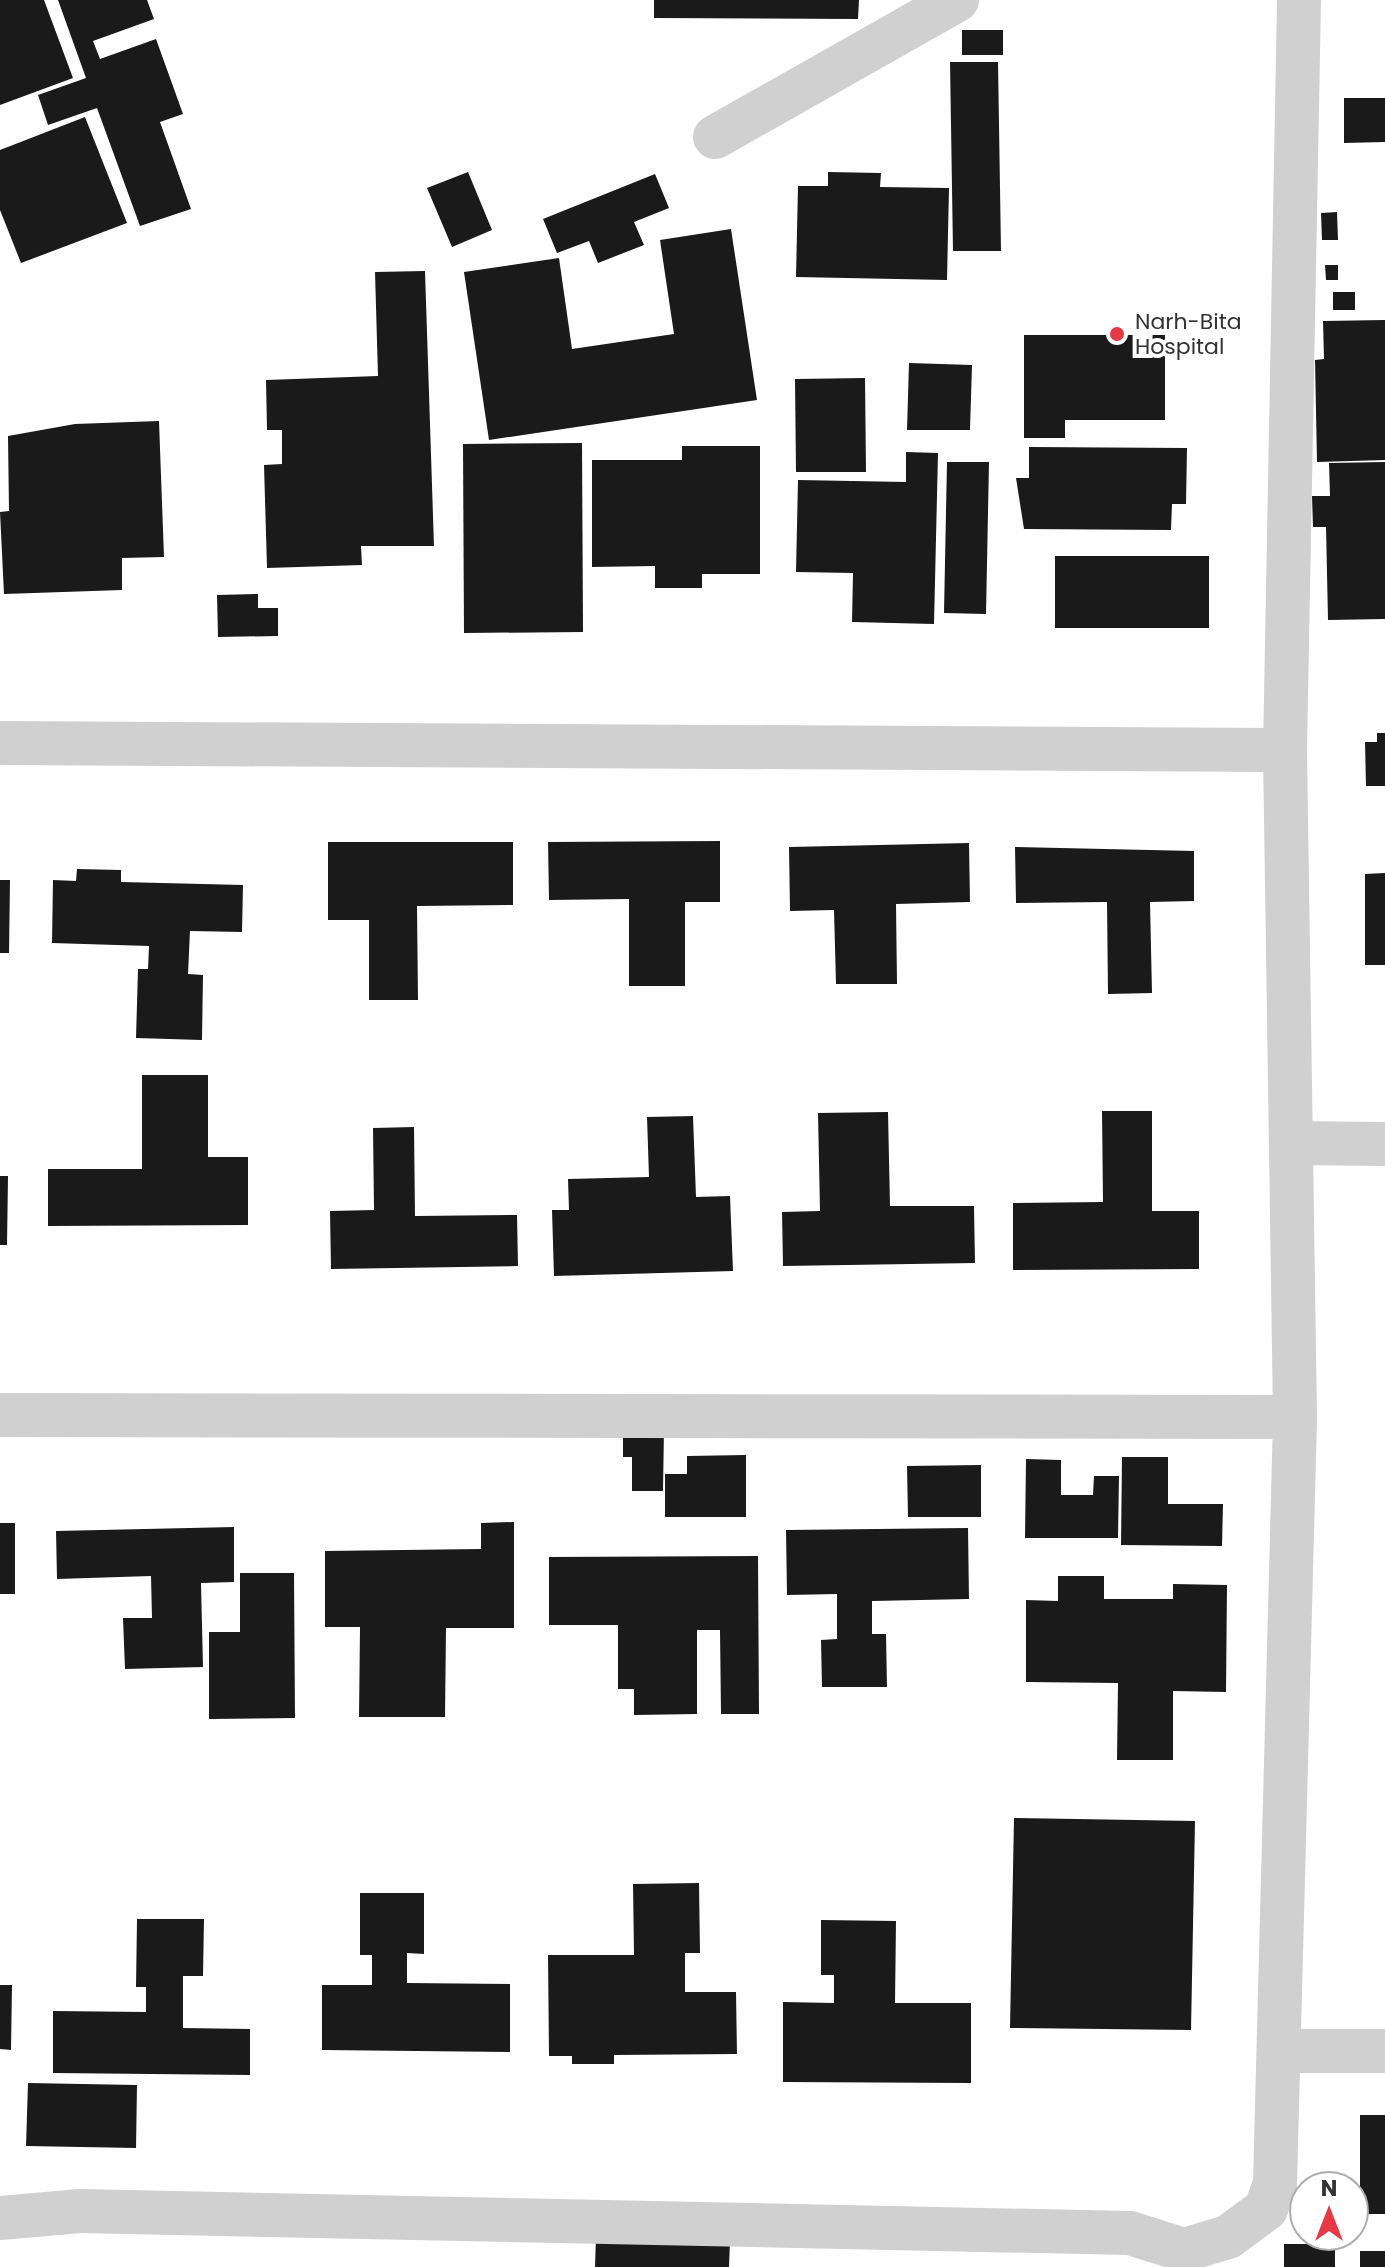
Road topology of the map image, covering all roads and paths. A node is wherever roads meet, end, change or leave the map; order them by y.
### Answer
1 (957, 0) edge
2 (1299, 0) edge
3 (715, 137) dead end
4 (0, 743) edge
5 (1285, 750) junction
6 (1293, 1143) junction
7 (1385, 1144) edge
8 (0, 1415) edge
9 (1295, 1417) junction
10 (1280, 2051) junction
11 (1385, 2051) edge
12 (0, 2218) edge
13 (1130, 2250) edge

1 - 3 street
2 - 5 street
4 - 5 street
5 - 6 street
6 - 7 street
6 - 9 street
8 - 9 street
9 - 10 street
10 - 11 street
10 - 13 street
12 - 13 street

